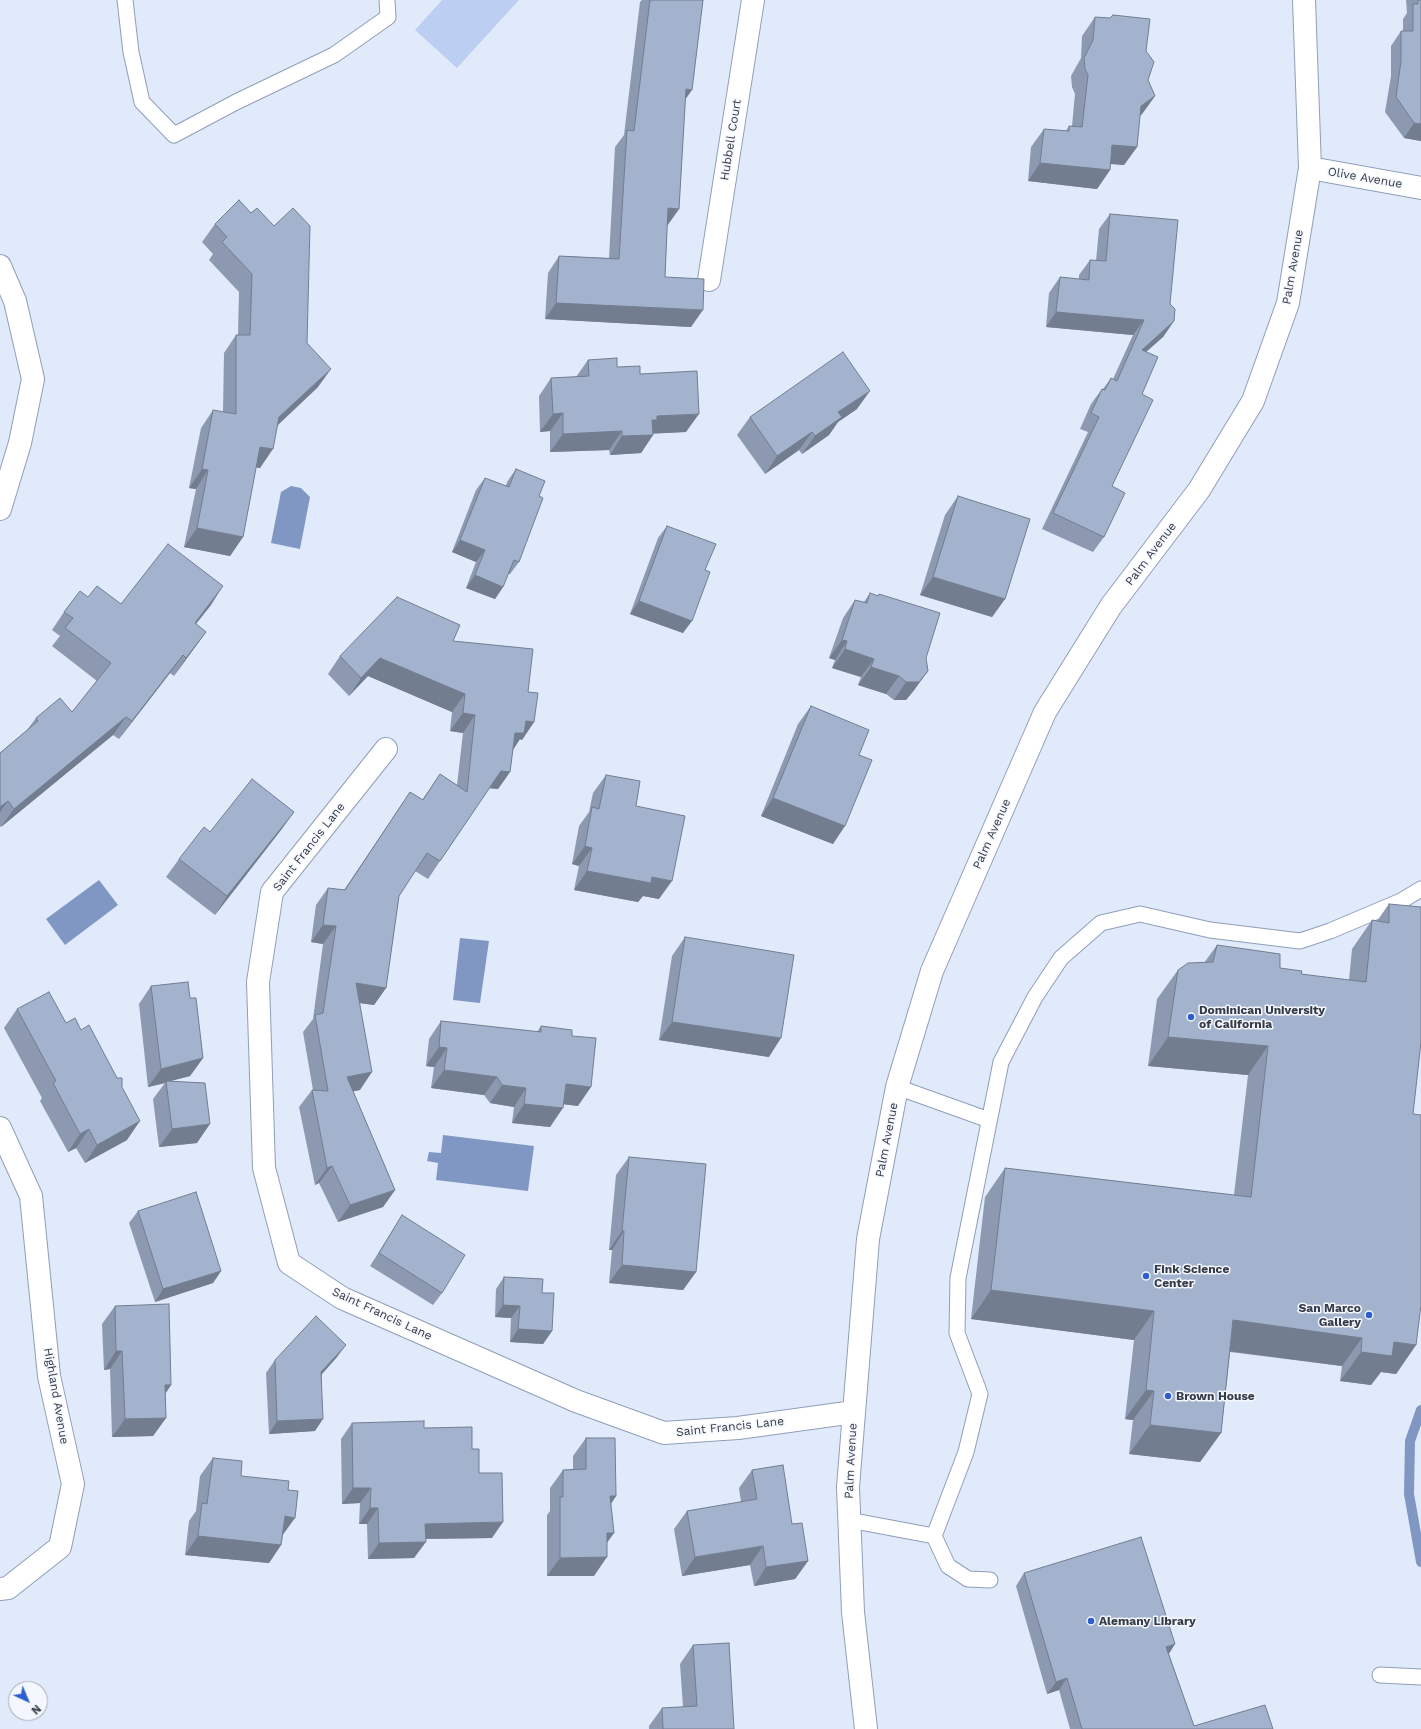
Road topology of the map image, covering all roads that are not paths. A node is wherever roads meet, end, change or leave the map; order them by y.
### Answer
1 (125, 0) edge
2 (387, 0) edge
3 (753, 0) edge
4 (1304, 0) edge
5 (1310, 168) junction
6 (1421, 188) edge
7 (0, 266) edge
8 (709, 280) dead end
9 (0, 509) edge
10 (386, 748) dead end
11 (1421, 889) edge
12 (897, 1086) junction
13 (988, 1120) junction
14 (0, 1128) edge
15 (854, 1412) junction
16 (849, 1520) junction
17 (934, 1536) junction
18 (990, 1580) dead end
19 (0, 1589) edge
20 (1380, 1675) dead end
21 (1421, 1677) edge
22 (866, 1729) edge

1 - 2 lane
3 - 8 street, Hubbell Court
4 - 5 street, Palm Avenue
5 - 6 street, Olive Avenue
5 - 12 street, Palm Avenue
7 - 9 street
10 - 15 street, Saint Francis Lane
11 - 13 lane
12 - 13 lane
12 - 15 street, Palm Avenue
13 - 17 lane
14 - 19 street, Highland Avenue
15 - 16 street, Palm Avenue
16 - 17 lane
16 - 22 street, Palm Avenue
17 - 18 lane
20 - 21 lane

